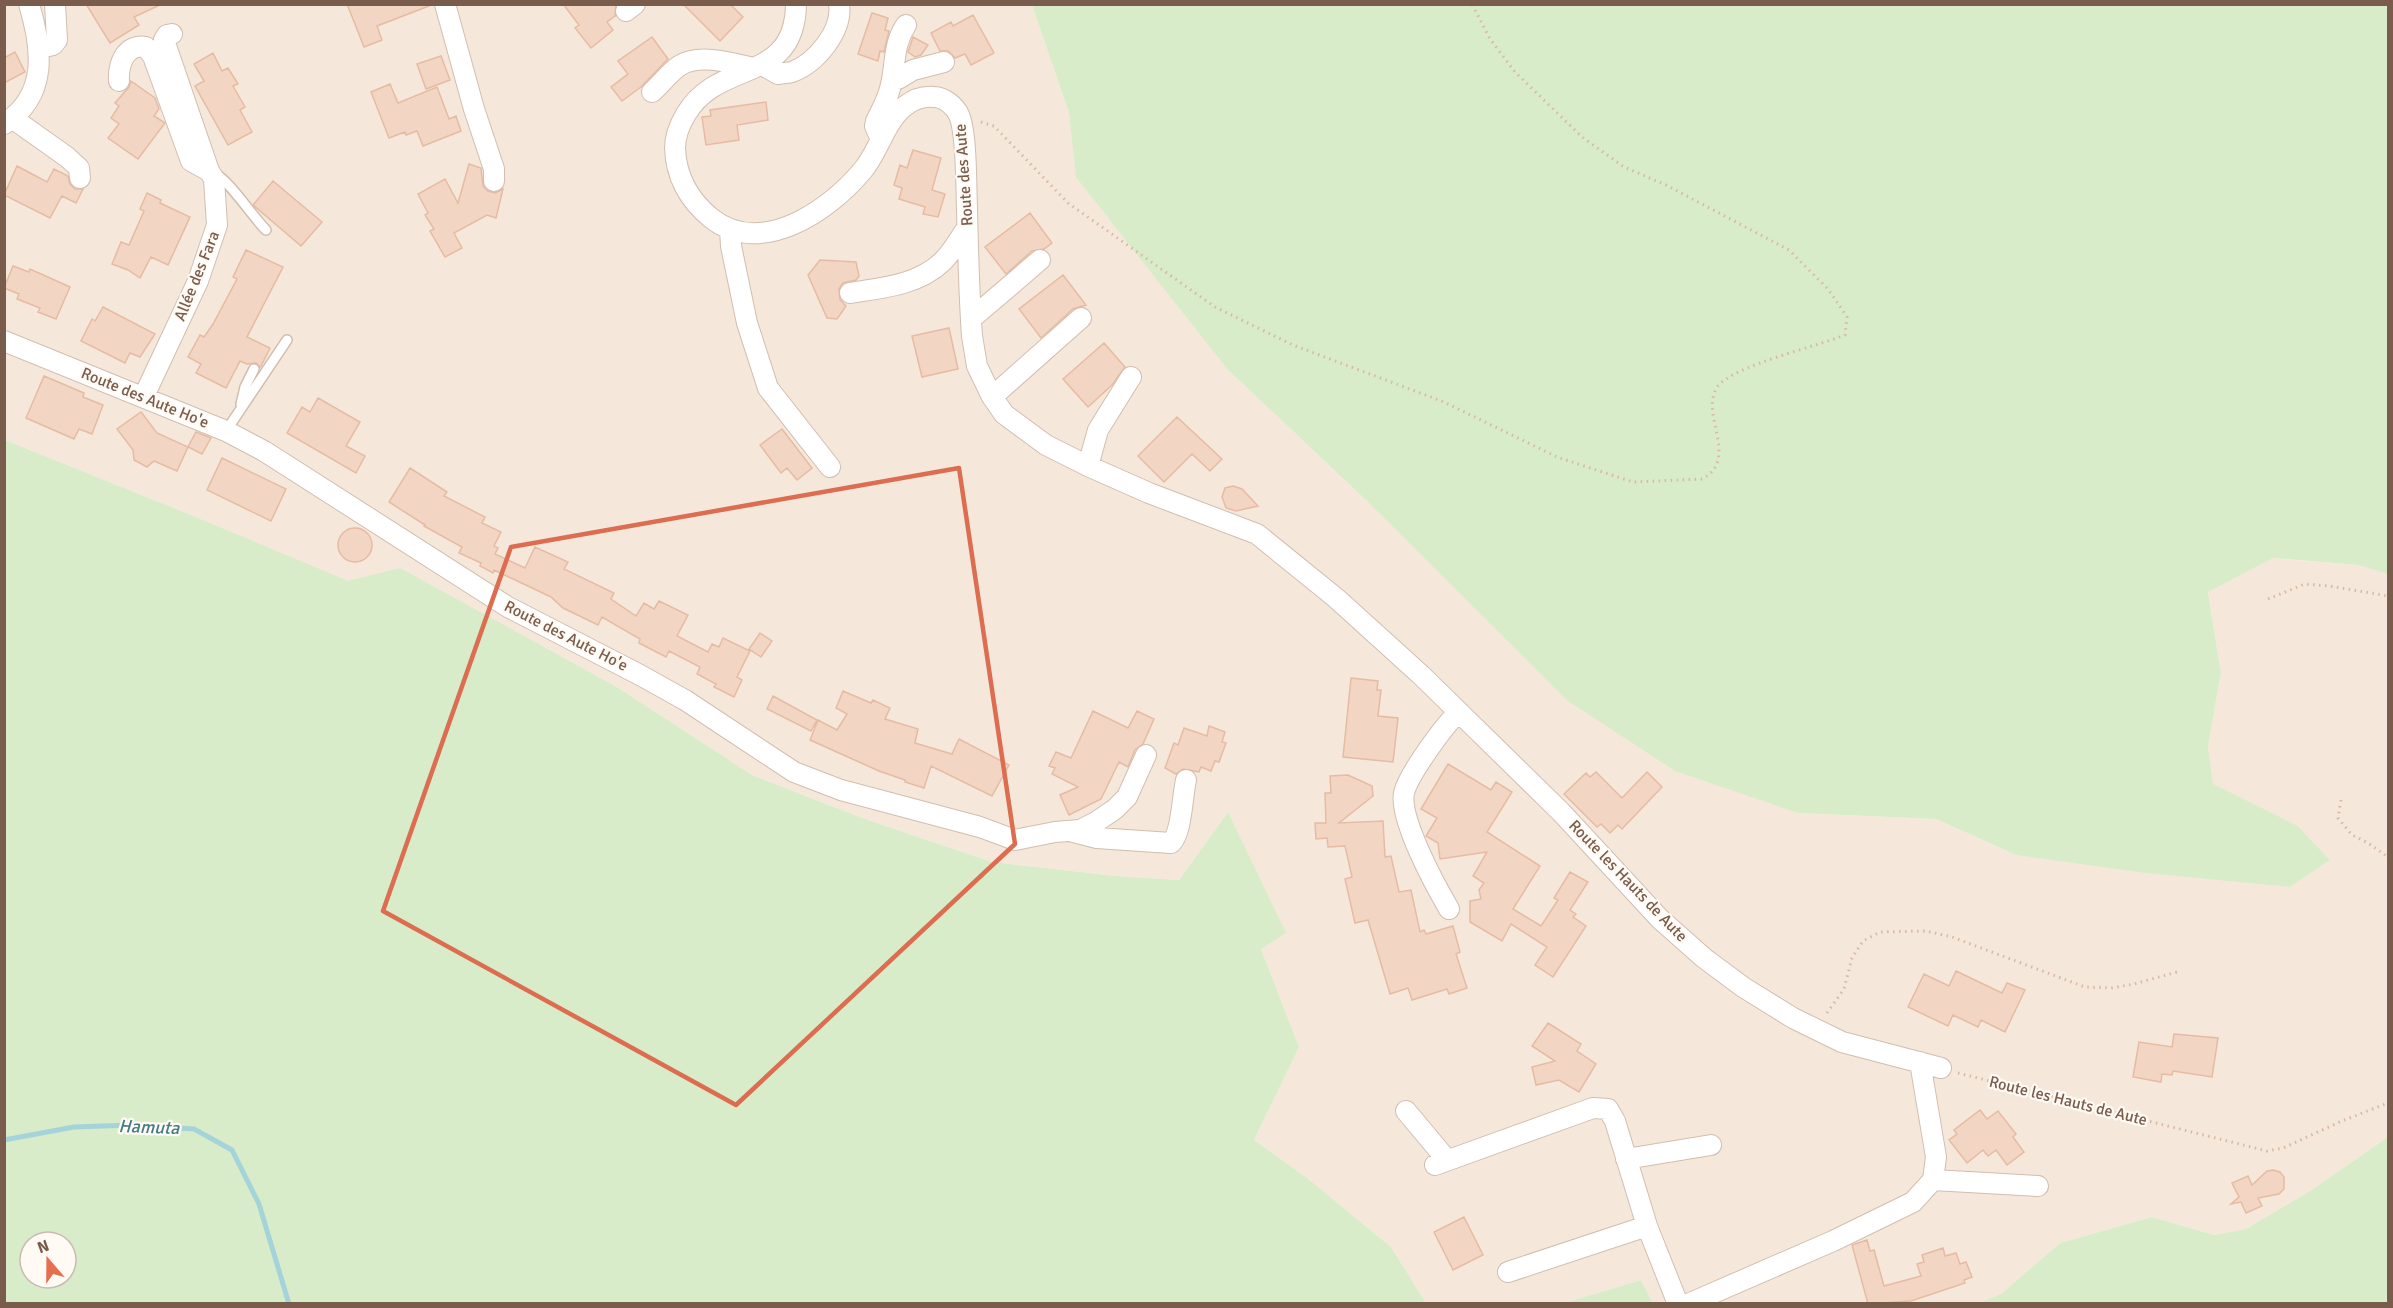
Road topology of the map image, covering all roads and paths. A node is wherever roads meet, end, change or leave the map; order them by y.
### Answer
1 (29, 4) edge
2 (55, 4) edge
3 (445, 4) edge
4 (796, 4) edge
5 (839, 4) edge
6 (1472, 4) edge
7 (906, 25) dead end
8 (172, 34) dead end
9 (40, 48) junction
10 (944, 62) dead end
11 (757, 66) junction
12 (892, 79) junction
13 (119, 81) dead end
14 (652, 92) dead end
15 (960, 116) junction
16 (8, 121) edge
17 (881, 140) junction
18 (209, 171) junction
19 (80, 177) dead end
20 (494, 181) dead end
21 (967, 228) junction
22 (730, 229) junction
23 (266, 230) dead end
24 (1040, 260) dead end
25 (850, 293) dead end
26 (1080, 318) dead end
27 (971, 320) junction
28 (287, 340) dead end
29 (4, 341) edge
30 (254, 369) dead end
31 (1131, 377) dead end
32 (144, 396) junction
33 (992, 397) junction
34 (241, 407) junction
35 (226, 431) junction
36 (1089, 466) junction
37 (830, 467) dead end
38 (1149, 493) joint
39 (2388, 596) edge
40 (2268, 599) dead end
41 (1459, 712) junction
42 (1146, 755) dead end
43 (1186, 780) dead end
44 (2342, 800) dead end
45 (1070, 831) junction
46 (2388, 857) edge
47 (1449, 909) dead end
48 (2177, 972) dead end
49 (1815, 1029) junction
50 (1920, 1062) junction
51 (1941, 1068) joint
52 (2388, 1103) edge
53 (1406, 1112) dead end
54 (1711, 1145) dead end
55 (1626, 1159) junction
56 (1934, 1180) junction
57 (2038, 1186) dead end
58 (1647, 1226) junction
59 (1508, 1272) dead end
60 (1678, 1304) edge
61 (1688, 1304) edge

1 - 9 street
2 - 9 street
3 - 20 street
4 - 11 street, Route des Aute
5 - 11 street
6 - 15 path
7 - 12 street
8 - 18 street, Allée des Fara
9 - 16 street
10 - 12 street
11 - 14 street
11 - 22 street, Route des Aute
12 - 17 street
13 - 18 street
15 - 17 street, Route des Aute
15 - 21 street, Route des Aute
16 - 19 street
17 - 22 street, Route des Aute
18 - 23 lane
18 - 32 street, Allée des Fara
21 - 25 street
21 - 27 street, Route des Aute
22 - 37 street
24 - 27 street
26 - 33 street
27 - 33 street, Route des Aute
28 - 34 lane
29 - 32 street, Route des Aute Ho'e
30 - 34 lane
31 - 36 street
32 - 35 street, Route des Aute Ho'e
33 - 36 street, Route des Aute
34 - 35 lane
35 - 45 street, Route des Aute Ho'e
36 - 38 street, Route des Aute
38 - 41 street, Route les Hauts de Aute
39 - 40 path
41 - 47 street
41 - 49 street, Route les Hauts de Aute
42 - 45 street, Route des Aute Ho'e
43 - 45 street
44 - 46 path
48 - 49 path
49 - 50 street, Route les Hauts de Aute
50 - 51 street, Route les Hauts de Aute
50 - 56 street
51 - 52 path, Route les Hauts de Aute
53 - 55 street
54 - 55 street
55 - 58 street
56 - 57 street
56 - 61 street
58 - 59 street
58 - 60 street

